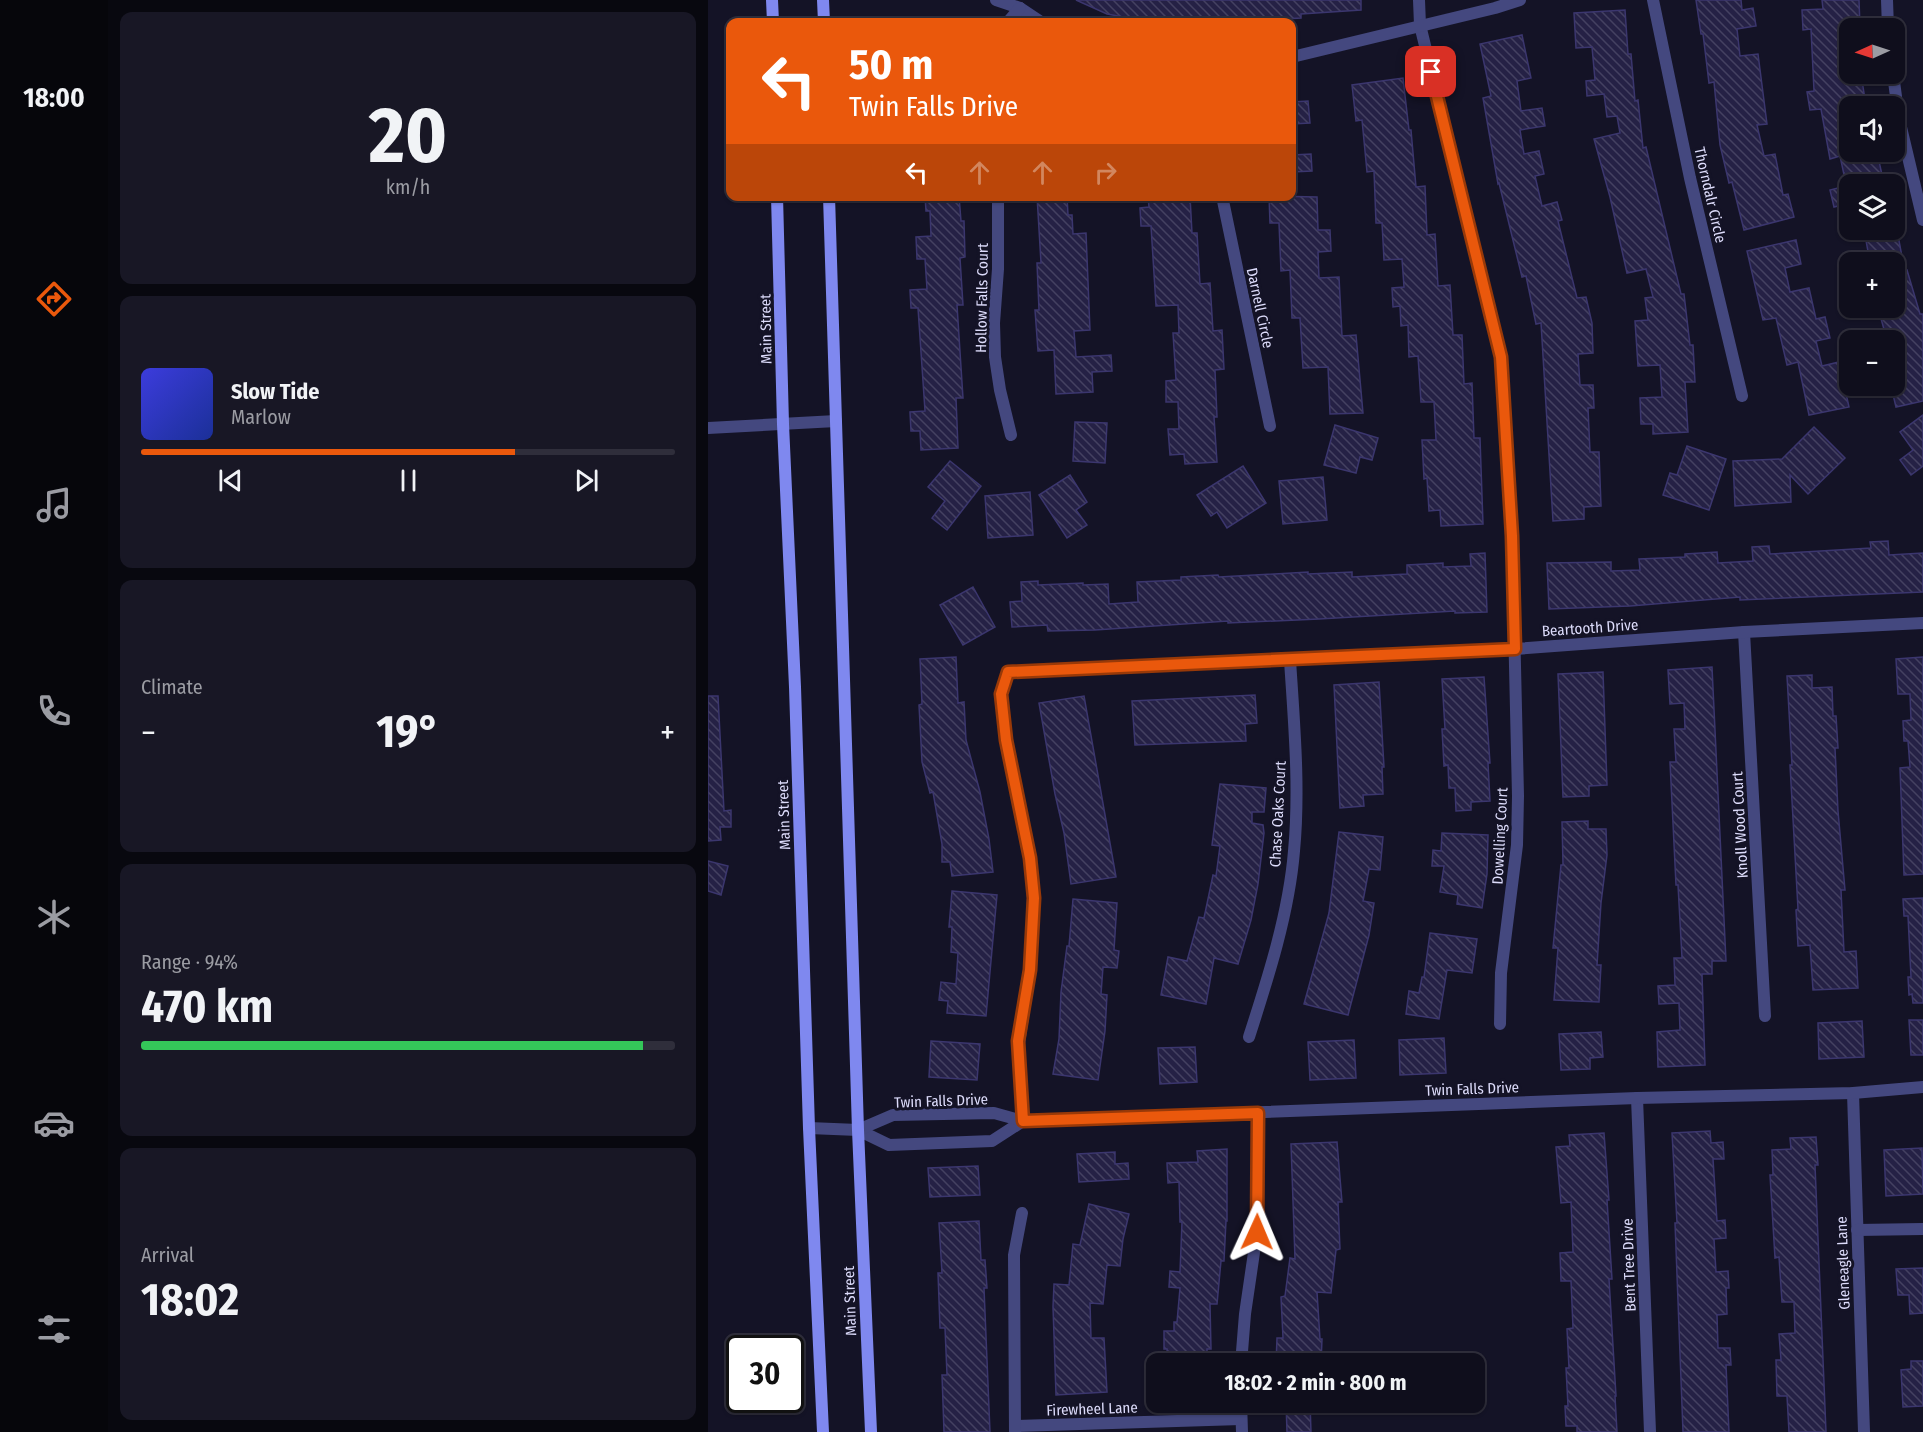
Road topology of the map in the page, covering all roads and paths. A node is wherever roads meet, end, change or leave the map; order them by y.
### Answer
1 (772, 0) edge
2 (823, 0) edge
3 (996, 0) edge
4 (1419, 0) edge
5 (1520, 0) edge
6 (1653, 0) edge
7 (1887, 0) edge
8 (1020, 8) junction
9 (773, 18) edge
10 (824, 18) edge
11 (1011, 18) edge
12 (1035, 18) edge
13 (1888, 18) edge
14 (1420, 25) junction
15 (1296, 56) edge
16 (1894, 84) edge
17 (777, 201) edge
18 (829, 201) edge
19 (998, 201) edge
20 (1223, 201) edge
21 (1923, 220) edge
22 (1743, 396) dead end
23 (836, 421) junction
24 (783, 424) junction
25 (1270, 426) dead end
26 (708, 428) edge
27 (1011, 435) dead end
28 (1923, 623) edge
29 (1744, 632) junction
30 (1515, 649) junction
31 (1290, 660) junction
32 (1765, 1016) dead end
33 (1500, 1024) dead end
34 (1249, 1037) dead end
35 (1923, 1087) edge
36 (1853, 1093) junction
37 (1637, 1098) junction
38 (1258, 1113) junction
39 (1023, 1121) junction
40 (809, 1128) junction
41 (858, 1130) junction
42 (1022, 1214) dead end
43 (1923, 1229) edge
44 (1857, 1230) junction
45 (1242, 1353) edge
46 (1241, 1413) edge
47 (1241, 1419) junction
48 (1015, 1429) edge
49 (823, 1432) edge
50 (871, 1432) edge
51 (1242, 1432) edge
52 (1650, 1432) edge
53 (1864, 1432) edge

1 - 9 main road
2 - 10 main road
3 - 8 street
4 - 14 street, Dowelling Court
5 - 14 street
6 - 22 street, Thorndalr Circle
7 - 13 street
8 - 11 street
8 - 12 street
14 - 15 street
14 - 30 street, Dowelling Court
16 - 21 street
17 - 24 main road, Main Street
18 - 23 main road, Main Street
19 - 27 street, Hollow Falls Court
20 - 25 street, Darnell Circle
23 - 24 street
23 - 41 main road, Main Street
24 - 26 street
24 - 40 main road, Main Street
28 - 29 street, Beartooth Drive
29 - 30 street, Beartooth Drive
29 - 32 street, Knoll Wood Court
30 - 31 street, Beartooth Drive
30 - 33 street, Dowelling Court
31 - 34 street, Chase Oaks Court
31 - 39 street, Beartooth Drive
35 - 36 street, Twin Falls Drive
36 - 37 street, Twin Falls Drive
36 - 44 street, Gleneagle Lane
37 - 38 street, Twin Falls Drive
37 - 52 street, Bent Tree Drive
38 - 39 street, Twin Falls Drive
38 - 45 street
39 - 41 street, Twin Falls Drive
39 - 41 street
40 - 41 street
40 - 49 main road, Main Street
41 - 50 main road, Main Street
42 - 48 street
43 - 44 street
44 - 53 street, Gleneagle Lane
46 - 47 street
47 - 48 street, Firewheel Lane
47 - 51 street

